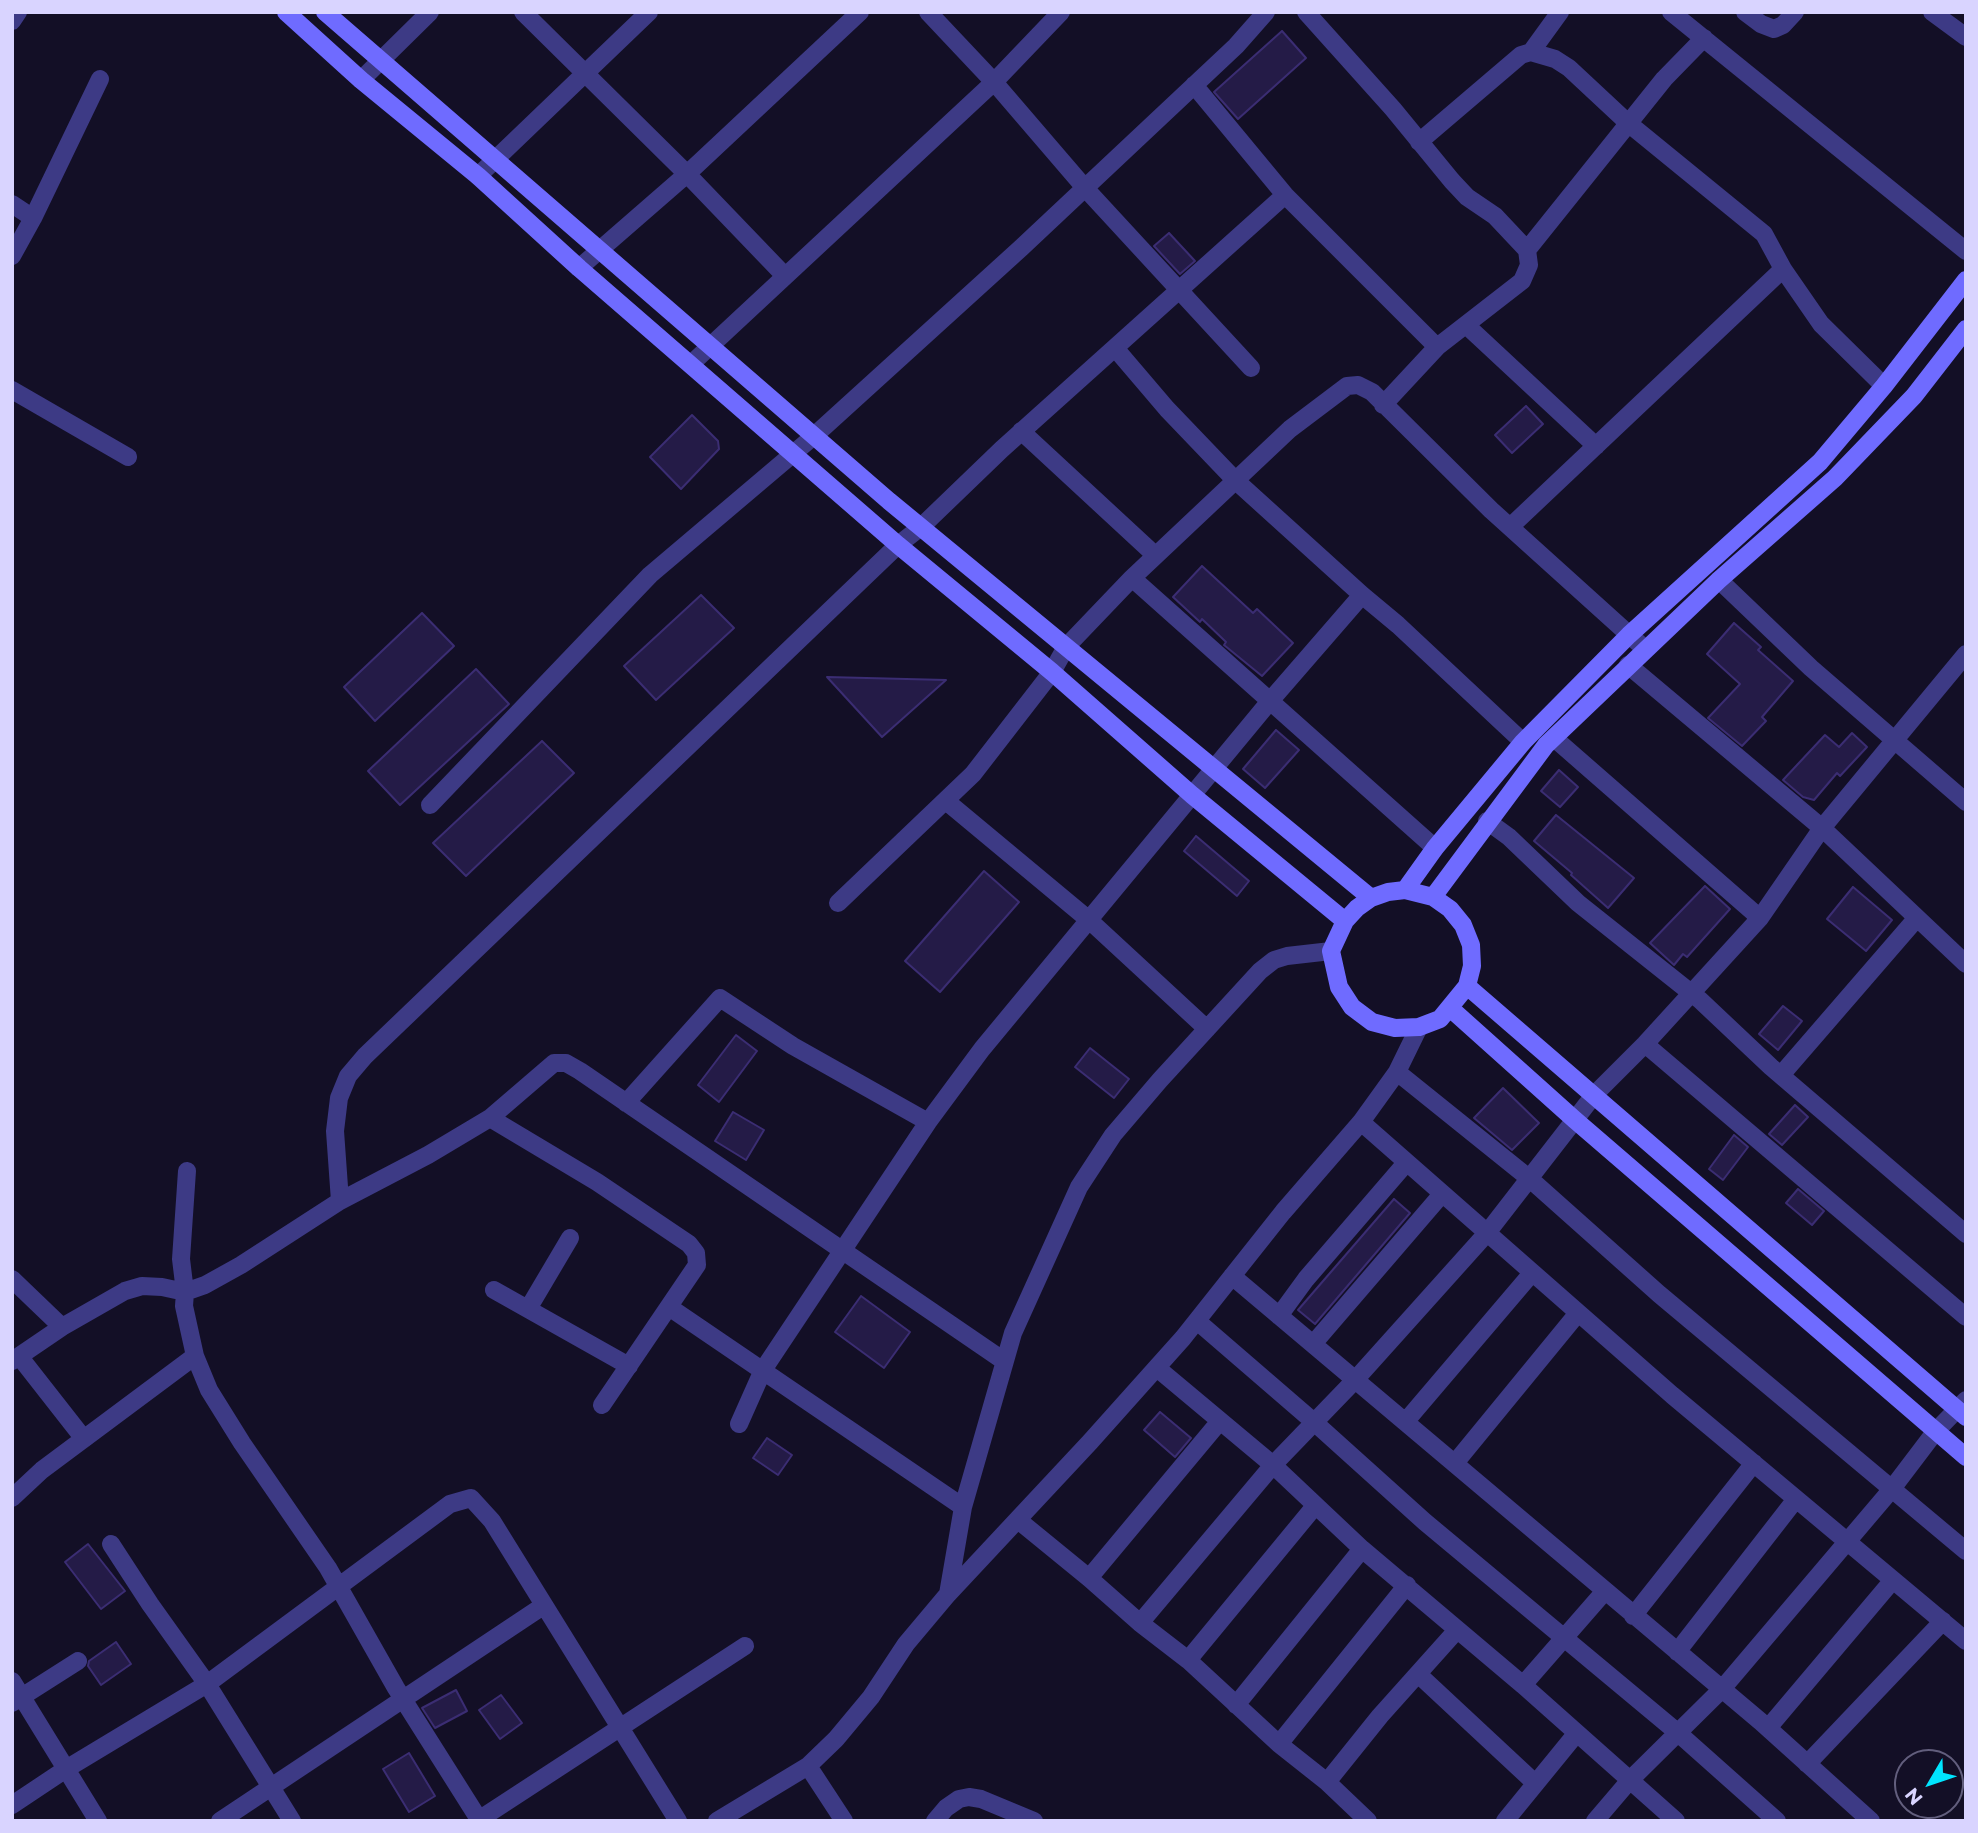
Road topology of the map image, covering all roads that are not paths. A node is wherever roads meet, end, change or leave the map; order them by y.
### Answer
1 (18, 12) edge
2 (286, 12) edge
3 (325, 12) edge
4 (430, 12) edge
5 (523, 12) edge
6 (649, 12) edge
7 (860, 12) edge
8 (928, 12) edge
9 (1061, 12) edge
10 (1266, 12) edge
11 (1306, 12) edge
12 (1560, 12) edge
13 (1671, 12) edge
14 (1745, 12) edge
15 (1796, 12) edge
16 (1932, 12) edge
17 (12, 21) edge
18 (1966, 37) edge
19 (1704, 38) junction
20 (1531, 52) junction
21 (382, 61) junction
22 (587, 74) junction
23 (100, 79) dead end
24 (361, 80) junction
25 (994, 82) junction
26 (1194, 85) junction
27 (1628, 123) junction
28 (1419, 142) junction
29 (496, 160) junction
30 (687, 174) junction
31 (478, 176) junction
32 (1085, 188) junction
33 (1285, 195) junction
34 (12, 204) edge
35 (33, 218) junction
36 (600, 250) junction
37 (1527, 250) junction
38 (1966, 251) edge
39 (12, 256) edge
40 (579, 268) junction
41 (1783, 268) junction
42 (785, 276) junction
43 (1966, 280) edge
44 (1179, 291) junction
45 (1466, 325) junction
46 (1966, 329) edge
47 (711, 346) junction
48 (1437, 347) junction
49 (1115, 348) junction
50 (691, 364) junction
51 (1251, 368) dead end
52 (1884, 386) junction
53 (12, 390) edge
54 (1383, 405) junction
55 (1021, 431) junction
56 (814, 436) junction
57 (1596, 446) junction
58 (792, 453) junction
59 (128, 457) dead end
60 (1235, 480) junction
61 (921, 527) junction
62 (1510, 527) junction
63 (898, 545) junction
64 (1155, 555) junction
65 (1132, 578) junction
66 (1719, 580) junction
67 (1362, 595) junction
68 (1629, 635) junction
69 (1066, 647) junction
70 (1645, 649) junction
71 (1966, 654) edge
72 (1628, 665) junction
73 (1052, 672) junction
74 (1270, 701) junction
75 (1554, 738) junction
76 (1894, 741) junction
77 (1523, 742) junction
78 (1215, 769) junction
79 (1192, 795) junction
80 (946, 801) junction
81 (1966, 802) edge
82 (430, 805) dead end
83 (1488, 821) junction
84 (1822, 828) junction
85 (1435, 848) junction
86 (1405, 890) junction
87 (1433, 897) junction
88 (1371, 898) junction
89 (838, 903) dead end
90 (1760, 918) junction
91 (1916, 919) junction
92 (1089, 920) junction
93 (1345, 921) junction
94 (1331, 950) junction
95 (1966, 964) edge
96 (1467, 986) junction
97 (1690, 993) junction
98 (1450, 1008) junction
99 (1419, 1027) junction
100 (1207, 1029) junction
101 (1646, 1044) junction
102 (1396, 1072) junction
103 (1781, 1075) junction
104 (1594, 1095) junction
105 (626, 1103) junction
106 (490, 1118) junction
107 (1575, 1120) junction
108 (928, 1122) junction
109 (1360, 1122) junction
110 (1406, 1163) junction
111 (187, 1171) dead end
112 (1530, 1179) junction
113 (1442, 1194) junction
114 (340, 1201) junction
115 (1487, 1233) junction
116 (1966, 1234) edge
117 (570, 1238) dead end
118 (841, 1251) junction
119 (1532, 1273) junction
120 (1232, 1276) junction
121 (12, 1279) edge
122 (494, 1290) dead end
123 (185, 1292) junction
124 (669, 1307) junction
125 (528, 1309) junction
126 (1578, 1313) junction
127 (1279, 1315) junction
128 (1966, 1317) edge
129 (1197, 1321) junction
130 (62, 1327) junction
131 (1313, 1344) junction
132 (195, 1356) junction
133 (16, 1359) edge
134 (1003, 1362) junction
135 (629, 1366) junction
136 (1157, 1368) junction
137 (764, 1370) junction
138 (1355, 1380) junction
139 (603, 1405) dead end
140 (1963, 1409) edge
141 (1220, 1421) junction
142 (1406, 1421) junction
143 (1314, 1422) junction
144 (739, 1424) dead end
145 (1935, 1432) junction
146 (84, 1439) junction
147 (1966, 1457) edge
148 (1455, 1463) junction
149 (1754, 1463) junction
150 (1273, 1465) junction
151 (1891, 1490) junction
152 (12, 1498) edge
153 (1796, 1499) junction
154 (1315, 1506) junction
155 (963, 1507) junction
156 (1018, 1520) junction
157 (1847, 1541) junction
158 (111, 1544) dead end
159 (1362, 1549) junction
160 (1966, 1552) edge
161 (1090, 1578) junction
162 (1893, 1580) junction
163 (1407, 1585) junction
164 (338, 1589) junction
165 (1605, 1591) junction
166 (948, 1594) junction
167 (543, 1606) junction
168 (1633, 1616) junction
169 (1943, 1621) junction
170 (1140, 1623) junction
171 (1457, 1630) junction
172 (1564, 1638) junction
173 (1966, 1640) edge
174 (745, 1646) dead end
175 (1677, 1652) junction
176 (1188, 1660) junction
177 (78, 1661) dead end
178 (1418, 1674) junction
179 (12, 1681) edge
180 (207, 1684) junction
181 (1523, 1685) junction
182 (1722, 1689) junction
183 (17, 1700) edge
184 (405, 1700) junction
185 (1236, 1705) junction
186 (1768, 1728) junction
187 (620, 1729) junction
188 (1677, 1732) junction
189 (1576, 1734) junction
190 (1279, 1744) junction
191 (1807, 1764) junction
192 (808, 1766) junction
193 (66, 1769) junction
194 (1630, 1780) junction
195 (1327, 1782) junction
196 (1535, 1783) junction
197 (270, 1787) junction
198 (12, 1805) edge
199 (479, 1820) edge
200 (98, 1821) edge
201 (220, 1821) edge
202 (292, 1821) edge
203 (678, 1821) edge
204 (717, 1821) edge
205 (844, 1821) edge
206 (935, 1821) edge
207 (1034, 1821) edge
208 (1368, 1821) edge
209 (1505, 1821) edge
210 (1595, 1821) edge
211 (1676, 1821) edge
212 (1777, 1821) edge
213 (1871, 1821) edge

1 - 17 street
2 - 24 main road
3 - 21 main road
4 - 21 street
5 - 22 street
6 - 22 street
7 - 30 street
8 - 25 street
9 - 25 street
10 - 26 street
11 - 28 street
12 - 20 street
13 - 19 street
14 - 15 street
16 - 18 street
19 - 27 street
19 - 38 street
20 - 27 street
20 - 28 street
21 - 24 street
21 - 29 main road
22 - 29 street
22 - 30 street
23 - 35 street
24 - 31 main road
25 - 32 street
25 - 42 street
26 - 32 street
26 - 33 street
27 - 37 street
27 - 41 street
28 - 37 street
29 - 31 street
29 - 36 main road
30 - 36 street
30 - 42 street
31 - 40 main road
32 - 44 street
32 - 56 street
33 - 44 street
33 - 48 street
34 - 35 street
35 - 39 street
36 - 40 street
36 - 47 main road
37 - 45 street
40 - 50 main road
41 - 52 street
41 - 57 street
42 - 47 street
43 - 52 main road
44 - 49 street
44 - 51 street
45 - 48 street
45 - 57 street
46 - 66 main road
47 - 50 street
47 - 56 main road
48 - 54 street
49 - 55 street
49 - 60 street
50 - 58 main road
52 - 68 main road
53 - 59 street
54 - 60 street
54 - 62 street
55 - 61 street
55 - 64 street
56 - 58 street
56 - 61 main road
57 - 62 street
58 - 63 main road
58 - 82 street
60 - 64 street
60 - 67 street
61 - 63 street
61 - 69 main road
62 - 68 street
63 - 73 main road
63 - 114 street
64 - 65 street
65 - 69 street
65 - 74 street
66 - 70 main road
66 - 76 street
67 - 74 street
67 - 77 street
68 - 70 street
68 - 77 main road
69 - 73 street
69 - 78 main road
70 - 72 main road
71 - 76 street
72 - 75 main road
72 - 84 street
73 - 79 main road
73 - 80 street
74 - 78 street
74 - 85 street
75 - 83 main road
75 - 90 street
76 - 81 street
76 - 84 street
77 - 85 main road
78 - 79 street
78 - 88 main road
79 - 92 street
79 - 93 main road
80 - 89 street
80 - 92 street
83 - 87 main road
83 - 97 street
84 - 90 street
84 - 91 street
85 - 86 main road
86 - 87 main road
86 - 88 main road
87 - 96 main road
88 - 93 main road
90 - 97 street
91 - 95 street
91 - 103 street
92 - 100 street
92 - 108 street
93 - 94 main road
94 - 99 main road
94 - 100 street
96 - 98 main road
96 - 104 main road
97 - 101 street
97 - 103 street
98 - 99 main road
98 - 107 main road
99 - 102 street
100 - 134 street
101 - 104 street
101 - 128 street
102 - 109 street
102 - 112 street
103 - 116 street
104 - 107 street
104 - 140 main road
105 - 106 street
105 - 108 street
105 - 118 street
106 - 114 street
106 - 124 street
107 - 112 street
107 - 145 main road
108 - 118 street
109 - 110 street
109 - 120 street
110 - 113 street
110 - 127 street
111 - 123 street
112 - 115 street
112 - 151 street
113 - 115 street
113 - 131 street
114 - 123 street
115 - 119 street
115 - 138 street
117 - 125 street
118 - 134 street
118 - 137 street
119 - 126 street
119 - 142 street
120 - 127 street
120 - 129 street
121 - 130 street
122 - 125 street
123 - 130 street
123 - 132 street
124 - 135 street
124 - 137 street
125 - 135 street
126 - 148 street
126 - 149 street
127 - 131 street
129 - 136 street
129 - 143 street
130 - 133 street
131 - 138 street
132 - 146 street
132 - 164 street
133 - 146 street
134 - 155 street
135 - 139 street
136 - 141 street
136 - 156 street
137 - 144 street
137 - 155 street
138 - 142 street
138 - 143 street
140 - 145 street
141 - 150 street
141 - 161 street
142 - 148 street
143 - 150 street
143 - 172 street
145 - 147 main road
145 - 151 street
146 - 152 street
148 - 165 street
149 - 153 street
149 - 168 street
150 - 154 street
150 - 170 street
151 - 157 street
151 - 160 street
153 - 157 street
153 - 175 street
154 - 159 street
154 - 176 street
155 - 166 street
156 - 161 street
156 - 166 street
157 - 162 street
157 - 182 street
158 - 180 street
159 - 163 street
159 - 185 street
161 - 170 street
162 - 169 street
162 - 186 street
163 - 171 street
163 - 190 street
164 - 167 street
164 - 180 street
164 - 184 street
165 - 168 street
165 - 172 street
166 - 192 street
167 - 184 street
167 - 187 street
168 - 175 street
169 - 173 street
169 - 191 street
170 - 176 street
171 - 178 street
171 - 181 street
172 - 181 street
172 - 188 street
174 - 187 street
175 - 182 street
176 - 185 street
177 - 183 street
178 - 195 street
178 - 196 street
179 - 183 street
180 - 193 street
180 - 197 street
181 - 189 street
182 - 186 street
182 - 188 street
183 - 193 street
184 - 197 street
184 - 199 street
185 - 190 street
186 - 191 street
187 - 199 street
187 - 203 street
188 - 194 street
188 - 212 street
189 - 194 street
189 - 196 street
190 - 195 street
191 - 213 street
192 - 204 street
192 - 205 street
193 - 198 street
193 - 200 street
194 - 210 street
194 - 211 street
195 - 208 street
196 - 209 street
197 - 201 street
197 - 202 street
206 - 207 street

